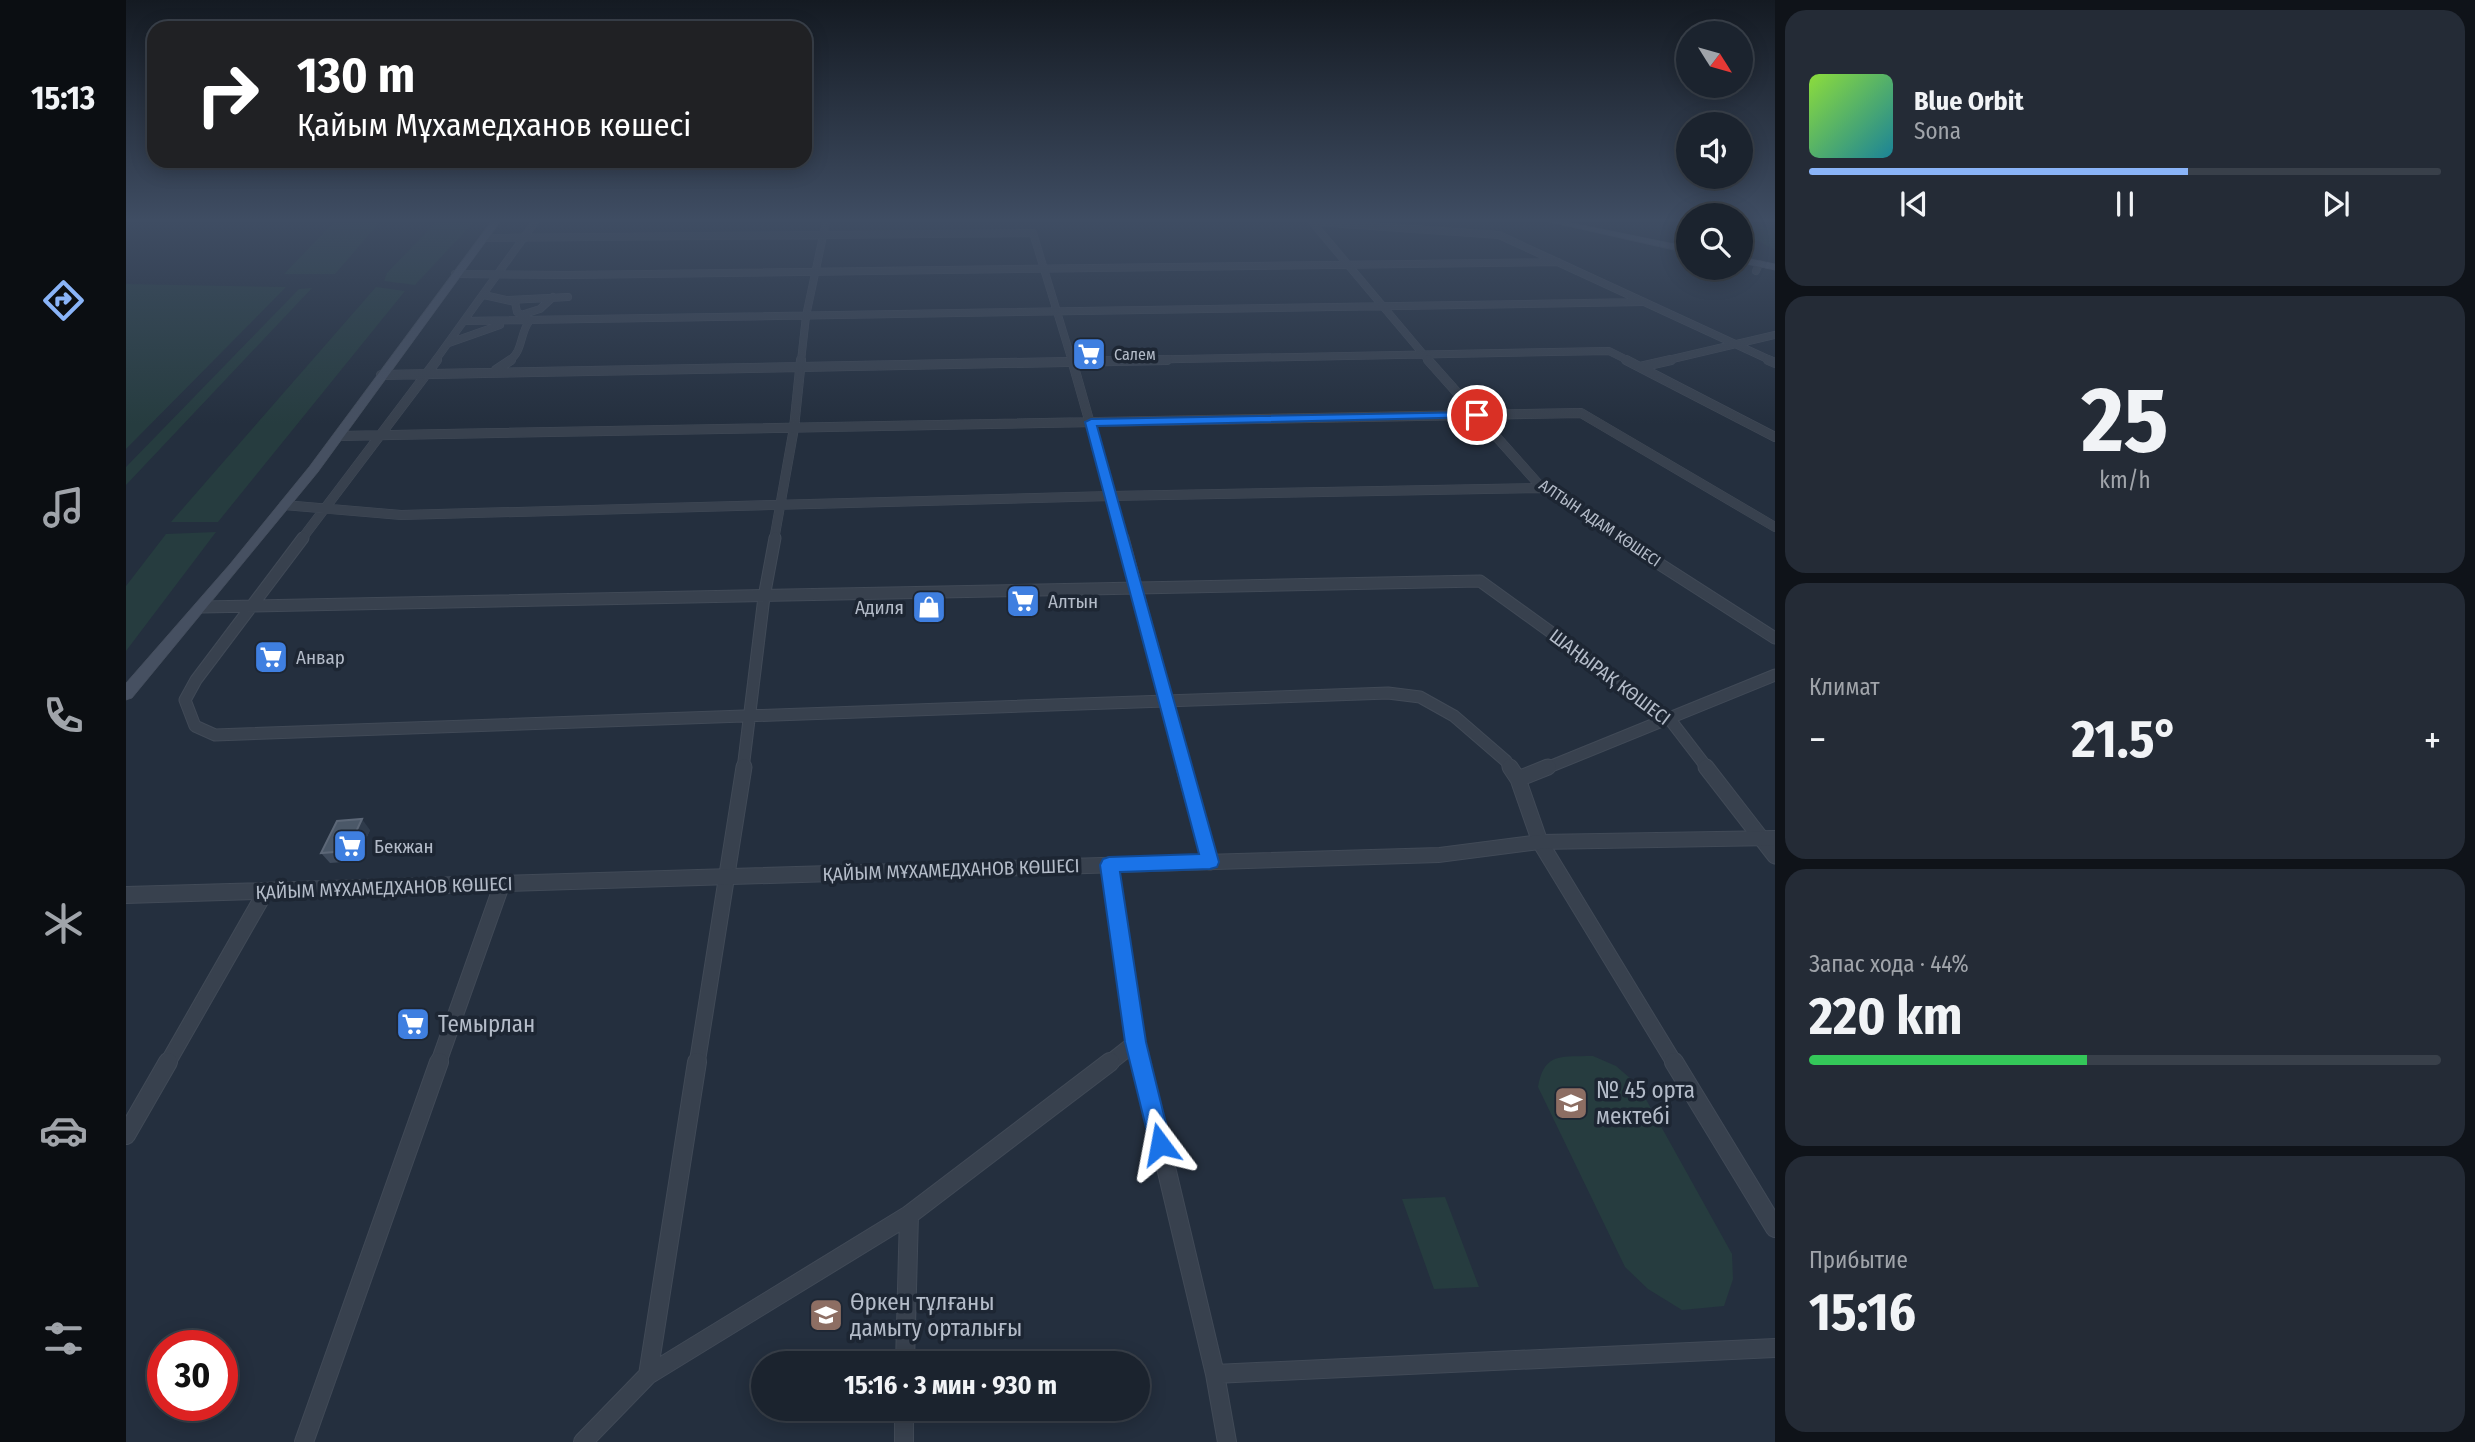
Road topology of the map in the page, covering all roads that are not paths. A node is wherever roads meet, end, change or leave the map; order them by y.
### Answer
1 (444, 289) edge
2 (488, 289) edge
3 (812, 289) edge
4 (1050, 289) edge
5 (1367, 289) edge
6 (1616, 289) edge
7 (484, 295) junction
8 (553, 297) junction
9 (568, 297) dead end
10 (509, 300) junction
11 (1643, 302) junction
12 (1381, 307) junction
13 (1057, 312) junction
14 (521, 315) junction
15 (806, 316) junction
16 (530, 320) junction
17 (464, 321) junction
18 (1775, 335) edge
19 (449, 343) junction
20 (1734, 344) junction
21 (1423, 354) junction
22 (1072, 362) junction
23 (1775, 363) edge
24 (800, 367) junction
25 (1640, 367) junction
26 (495, 371) junction
27 (427, 372) junction
28 (381, 375) junction
29 (1477, 415) junction
30 (1091, 422) junction
31 (793, 428) junction
32 (380, 434) junction
33 (339, 436) junction
34 (1775, 437) edge
35 (1542, 488) junction
36 (1111, 496) junction
37 (778, 504) junction
38 (284, 505) junction
39 (326, 510) junction
40 (1775, 527) edge
41 (1136, 587) junction
42 (764, 597) junction
43 (202, 607) junction
44 (248, 608) junction
45 (1775, 638) edge
46 (1775, 675) edge
47 (126, 694) edge
48 (1166, 700) junction
49 (751, 713) junction
50 (1668, 717) junction
51 (1518, 779) junction
52 (1768, 838) edge
53 (1540, 842) junction
54 (1775, 856) edge
55 (1210, 862) junction
56 (1109, 865) junction
57 (725, 877) junction
58 (502, 884) junction
59 (266, 891) junction
60 (126, 895) edge
61 (1136, 1042) junction
62 (126, 1135) edge
63 (909, 1215) junction
64 (1775, 1228) edge
65 (1775, 1348) edge
66 (905, 1351) edge
67 (1215, 1374) junction
68 (648, 1375) junction
69 (904, 1421) edge
70 (304, 1442) edge
71 (583, 1442) edge
72 (904, 1442) edge
73 (1227, 1442) edge

1 - 28 main road
2 - 7 street
3 - 15 street
4 - 13 street
5 - 12 street, АЛТЫН АДАМ КӨШЕСІ
6 - 11 street
7 - 10 street
7 - 17 street
8 - 9 street
8 - 10 street
8 - 14 street
10 - 14 street
11 - 12 street
11 - 20 street
12 - 13 street
12 - 21 street, АЛТЫН АДАМ КӨШЕСІ
13 - 15 street
13 - 22 street
14 - 16 street
15 - 16 street
15 - 24 street
16 - 17 street
16 - 19 street
16 - 26 street
17 - 19 street
18 - 20 street
19 - 27 street
20 - 23 street
20 - 25 street
21 - 22 street
21 - 25 street
21 - 29 street, АЛТЫН АДАМ КӨШЕСІ
22 - 24 street
22 - 30 street
24 - 26 street
24 - 31 street
25 - 34 street
26 - 27 street
27 - 28 street
27 - 32 street
28 - 33 main road
29 - 30 street
29 - 35 street, АЛТЫН АДАМ КӨШЕСІ
29 - 40 street
30 - 31 street
30 - 36 street
31 - 32 street
31 - 37 street
32 - 33 street
32 - 39 street
33 - 38 main road
35 - 36 street
35 - 45 street, АЛТЫН АДАМ КӨШЕСІ
36 - 37 street
36 - 41 street
37 - 39 street
37 - 42 street
38 - 39 street
38 - 43 main road
39 - 44 street
41 - 42 street
41 - 48 street
41 - 50 street, ШАҢЫРАҚ КӨШЕСІ
42 - 44 street
42 - 49 street
43 - 44 street
43 - 47 main road
44 - 49 street
46 - 50 street
48 - 49 street
48 - 51 street
48 - 55 street
49 - 57 street
50 - 51 street
50 - 52 street, ШАҢЫРАҚ КӨШЕСІ
51 - 53 street
52 - 53 street, ҚАЙЫМ МҰХАМЕДХАНОВ КӨШЕСІ
52 - 54 street, ШАҢЫРАҚ КӨШЕСІ
53 - 55 street, ҚАЙЫМ МҰХАМЕДХАНОВ КӨШЕСІ
53 - 64 street
55 - 56 street, ҚАЙЫМ МҰХАМЕДХАНОВ КӨШЕСІ
56 - 57 street, ҚАЙЫМ МҰХАМЕДХАНОВ КӨШЕСІ
56 - 61 street
57 - 58 street, ҚАЙЫМ МҰХАМЕДХАНОВ КӨШЕСІ
57 - 68 street
58 - 59 street, ҚАЙЫМ МҰХАМЕДХАНОВ КӨШЕСІ
58 - 70 street
59 - 60 street, ҚАЙЫМ МҰХАМЕДХАНОВ КӨШЕСІ
59 - 62 street
61 - 63 street
61 - 67 street
63 - 66 street
63 - 68 street
65 - 67 street
67 - 73 street
68 - 71 street
69 - 72 street

